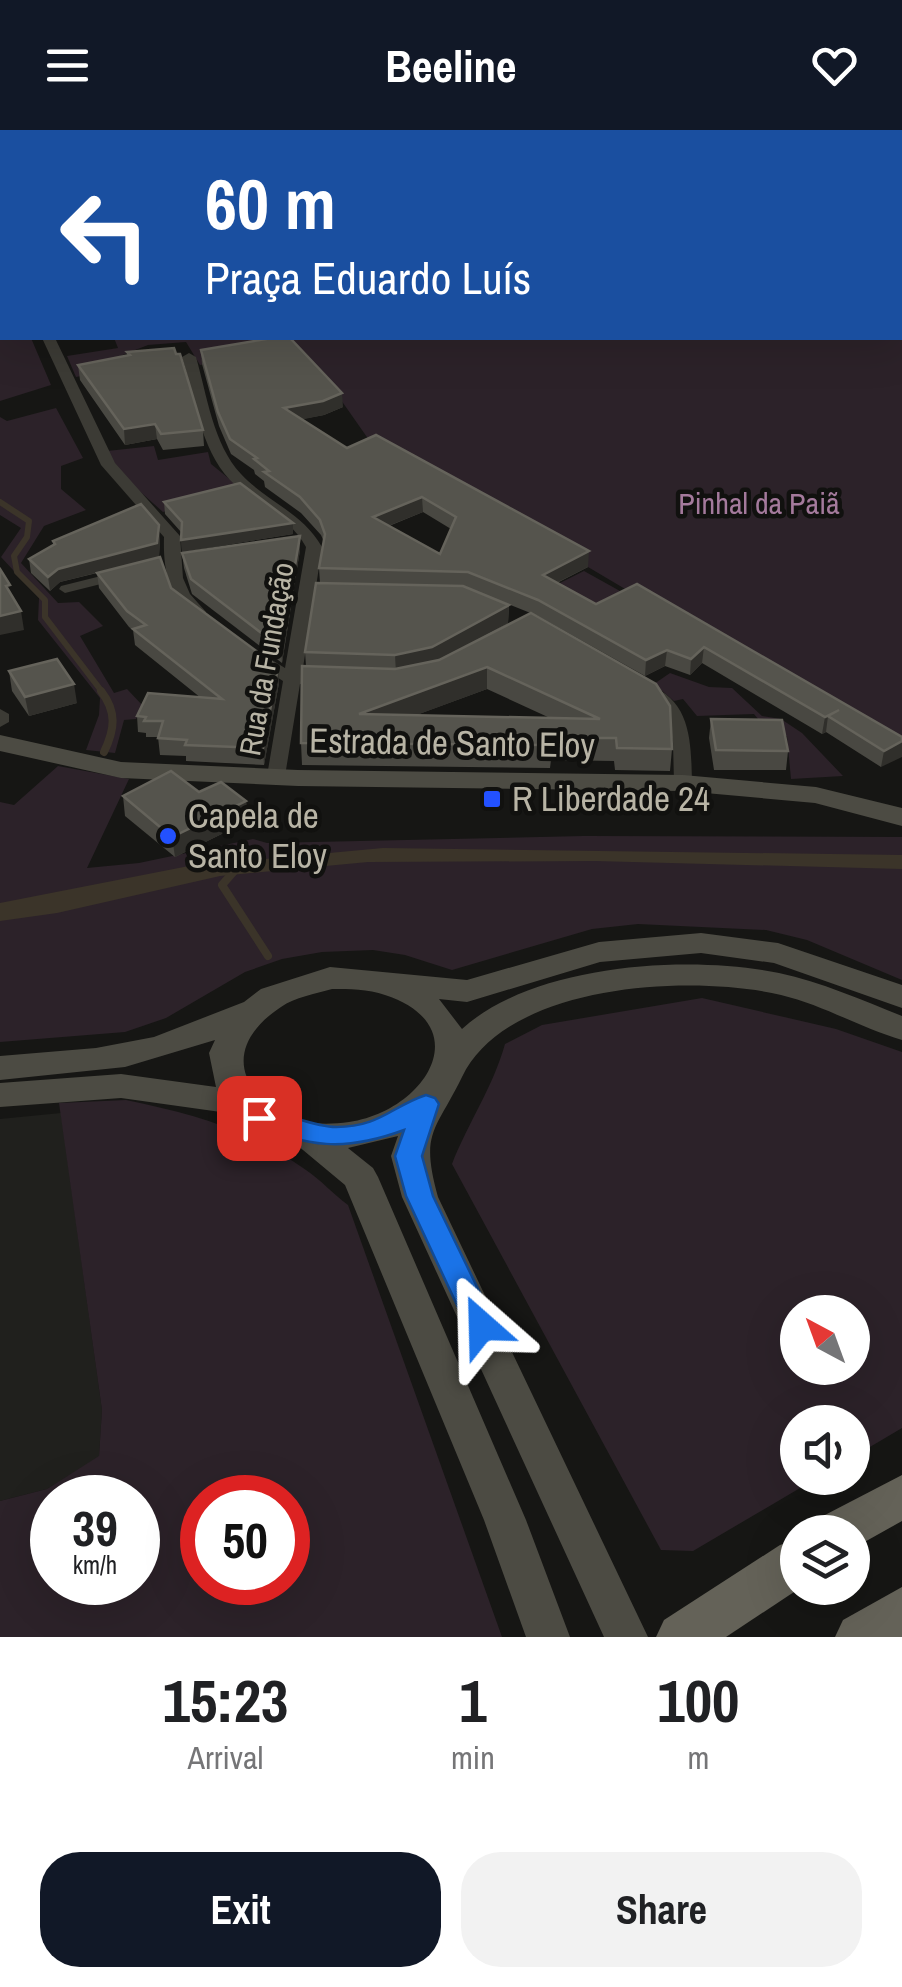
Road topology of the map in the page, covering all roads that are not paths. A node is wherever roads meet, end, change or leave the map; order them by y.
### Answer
1 (49, 340) edge
2 (189, 356) dead end
3 (311, 540) junction
4 (288, 545) edge
5 (188, 558) edge
6 (161, 564) junction
7 (135, 571) edge
8 (65, 589) dead end
9 (308, 592) junction
10 (353, 592) edge
11 (208, 620) edge
12 (248, 652) edge
13 (628, 678) edge
14 (292, 679) junction
15 (344, 680) edge
16 (0, 744) edge
17 (276, 776) junction
18 (683, 783) junction
19 (902, 817) edge
20 (388, 984) junction
21 (902, 998) edge
22 (251, 1009) junction
23 (902, 1029) edge
24 (452, 1059) junction
25 (0, 1068) edge
26 (0, 1095) edge
27 (241, 1103) junction
28 (426, 1104) junction
29 (308, 1135) junction
30 (902, 1496) edge
31 (869, 1515) edge
32 (780, 1572) edge
33 (902, 1610) edge
34 (548, 1637) edge
35 (626, 1637) edge
36 (682, 1637) edge
37 (862, 1637) edge

1 - 6 street
2 - 3 street, Rua da Fundação
3 - 4 street
3 - 9 street, Rua da Fundação
5 - 6 street
6 - 11 street
7 - 8 street
9 - 10 street
9 - 14 street, Rua da Fundação
12 - 14 street
13 - 18 street
14 - 15 street
14 - 17 street, Rua da Fundação
16 - 17 main road, Estrada de Santo Eloy
17 - 18 main road, Estrada de Santo Eloy
18 - 19 main road, Estrada de Santo Eloy
20 - 21 main road
20 - 22 main road
20 - 24 main road
22 - 25 main road
22 - 27 main road
23 - 24 main road
24 - 28 main road
26 - 27 main road
27 - 29 main road
28 - 29 main road
28 - 35 main road
29 - 34 main road
30 - 31 highway
32 - 36 highway
33 - 37 highway

